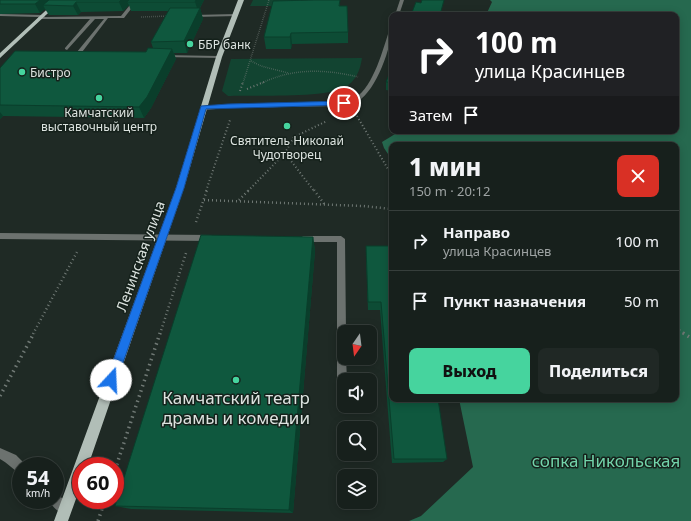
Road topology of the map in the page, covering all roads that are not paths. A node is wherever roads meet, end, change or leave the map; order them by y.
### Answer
1 (60, 0) edge
2 (136, 0) edge
3 (242, 0) edge
4 (402, 0) edge
5 (398, 12) edge
6 (0, 15) edge
7 (236, 15) junction
8 (171, 16) edge
9 (42, 17) junction
10 (106, 17) junction
11 (93, 18) junction
12 (389, 36) edge
13 (67, 49) dead end
14 (0, 56) edge
15 (160, 56) edge
16 (219, 57) junction
17 (74, 59) edge
18 (204, 108) junction
19 (0, 236) edge
20 (162, 237) junction
21 (222, 238) edge
22 (293, 238) edge
23 (342, 373) edge
24 (0, 453) edge
25 (12, 459) edge
26 (65, 509) joint
27 (61, 521) edge

1 - 9 main road
2 - 10 street
3 - 7 main road, Ленинская улица
4 - 5 street
6 - 9 street
7 - 8 street
7 - 16 main road, Ленинская улица
9 - 11 street
9 - 14 main road
10 - 11 street
10 - 17 street
11 - 13 street
12 - 18 street
15 - 16 street
16 - 18 main road, Ленинская улица
18 - 20 main road, Ленинская улица
19 - 20 street
20 - 21 street
20 - 26 main road, Ленинская улица
22 - 23 street
24 - 25 street
26 - 27 main road, Ленинская улица

